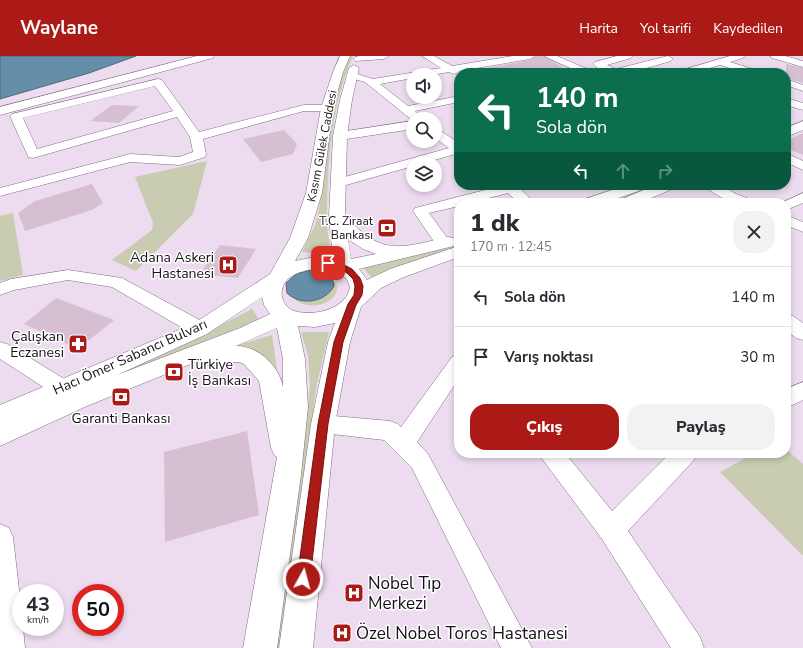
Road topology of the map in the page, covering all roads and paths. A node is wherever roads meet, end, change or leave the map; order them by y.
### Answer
1 (196, 56) edge
2 (209, 56) edge
3 (384, 56) edge
4 (427, 56) edge
5 (530, 56) edge
6 (549, 56) edge
7 (628, 56) edge
8 (740, 56) edge
9 (775, 56) edge
10 (354, 57) edge
11 (613, 58) edge
12 (506, 61) edge
13 (720, 62) junction
14 (673, 63) edge
15 (803, 64) edge
16 (449, 68) junction
17 (577, 68) edge
18 (607, 68) edge
19 (641, 68) edge
20 (689, 68) edge
21 (706, 68) edge
22 (740, 68) edge
23 (454, 71) edge
24 (351, 75) junction
25 (371, 82) junction
26 (791, 84) edge
27 (803, 88) edge
28 (454, 101) edge
29 (791, 102) edge
30 (803, 106) edge
31 (0, 107) edge
32 (327, 108) junction
33 (404, 110) junction
34 (0, 111) edge
35 (407, 112) edge
36 (179, 113) junction
37 (803, 117) edge
38 (791, 123) edge
39 (406, 125) edge
40 (803, 125) edge
41 (791, 131) edge
42 (340, 136) junction
43 (442, 136) edge
44 (454, 136) edge
45 (196, 137) junction
46 (442, 138) edge
47 (454, 146) edge
48 (454, 150) edge
49 (791, 160) edge
50 (803, 166) edge
51 (339, 183) junction
52 (498, 190) edge
53 (513, 190) edge
54 (627, 190) edge
55 (658, 190) edge
56 (720, 190) edge
57 (0, 192) edge
58 (803, 197) edge
59 (468, 198) edge
60 (522, 198) edge
61 (603, 198) edge
62 (638, 198) edge
63 (734, 198) edge
64 (454, 202) edge
65 (791, 203) edge
66 (337, 216) junction
67 (791, 222) edge
68 (803, 227) edge
69 (454, 244) edge
70 (412, 251) junction
71 (343, 267) junction
72 (277, 278) junction
73 (0, 289) edge
74 (352, 304) junction
75 (285, 315) junction
76 (791, 325) edge
77 (200, 328) junction
78 (803, 333) edge
79 (0, 349) edge
80 (177, 359) junction
81 (454, 369) edge
82 (803, 390) edge
83 (69, 394) junction
84 (791, 396) edge
85 (0, 416) edge
86 (323, 424) junction
87 (0, 435) edge
88 (403, 444) junction
89 (555, 458) edge
90 (681, 458) edge
91 (288, 475) junction
92 (611, 530) junction
93 (0, 537) edge
94 (3, 611) edge
95 (10, 648) edge
96 (260, 648) edge
97 (296, 648) edge
98 (517, 648) edge
99 (689, 648) edge

1 - 31 main road
2 - 34 main road
3 - 10 street
4 - 16 street
5 - 12 street
6 - 17 street
7 - 11 street
8 - 13 street
9 - 15 street
10 - 24 main road, Kasım Gülek Caddesi
10 - 32 main road, Kasım Gülek Caddesi
11 - 18 street
12 - 16 street
13 - 21 street
13 - 22 street
14 - 19 street
14 - 20 street
16 - 23 street
16 - 25 street
24 - 25 street
24 - 42 main road, Kasım Gülek Caddesi
25 - 33 street
26 - 27 street
28 - 33 street
29 - 30 street
32 - 45 street
32 - 72 main road, Kasım Gülek Caddesi
33 - 35 street
36 - 36 street
36 - 45 street
37 - 38 main road
39 - 42 street
40 - 41 main road
42 - 51 main road, Kasım Gülek Caddesi
43 - 44 street
45 - 57 street
46 - 47 street
48 - 51 street
49 - 50 street
51 - 66 main road, Kasım Gülek Caddesi
52 - 59 street
53 - 60 street
54 - 61 main road
55 - 62 main road
56 - 63 street
58 - 65 street
64 - 69 street
66 - 70 main road
66 - 71 main road, Kasım Gülek Caddesi
67 - 68 street
69 - 70 main road
69 - 74 main road
70 - 71 main road
71 - 72 main road
71 - 74 main road
72 - 75 main road
72 - 77 main road, Hacı Ömer Sabancı Bulvarı
73 - 77 street
74 - 75 main road
74 - 86 main road
75 - 80 main road, Hacı Ömer Sabancı Bulvarı
75 - 91 main road
76 - 78 street
77 - 83 main road, Hacı Ömer Sabancı Bulvarı
79 - 83 street
80 - 83 main road, Hacı Ömer Sabancı Bulvarı
80 - 91 main road
81 - 88 street
82 - 84 street
83 - 85 main road, Hacı Ömer Sabancı Bulvarı
83 - 87 main road, Hacı Ömer Sabancı Bulvarı
86 - 88 street
86 - 97 main road
88 - 98 street
89 - 92 street
90 - 92 street
91 - 96 main road
92 - 99 street
93 - 94 street
94 - 95 street

